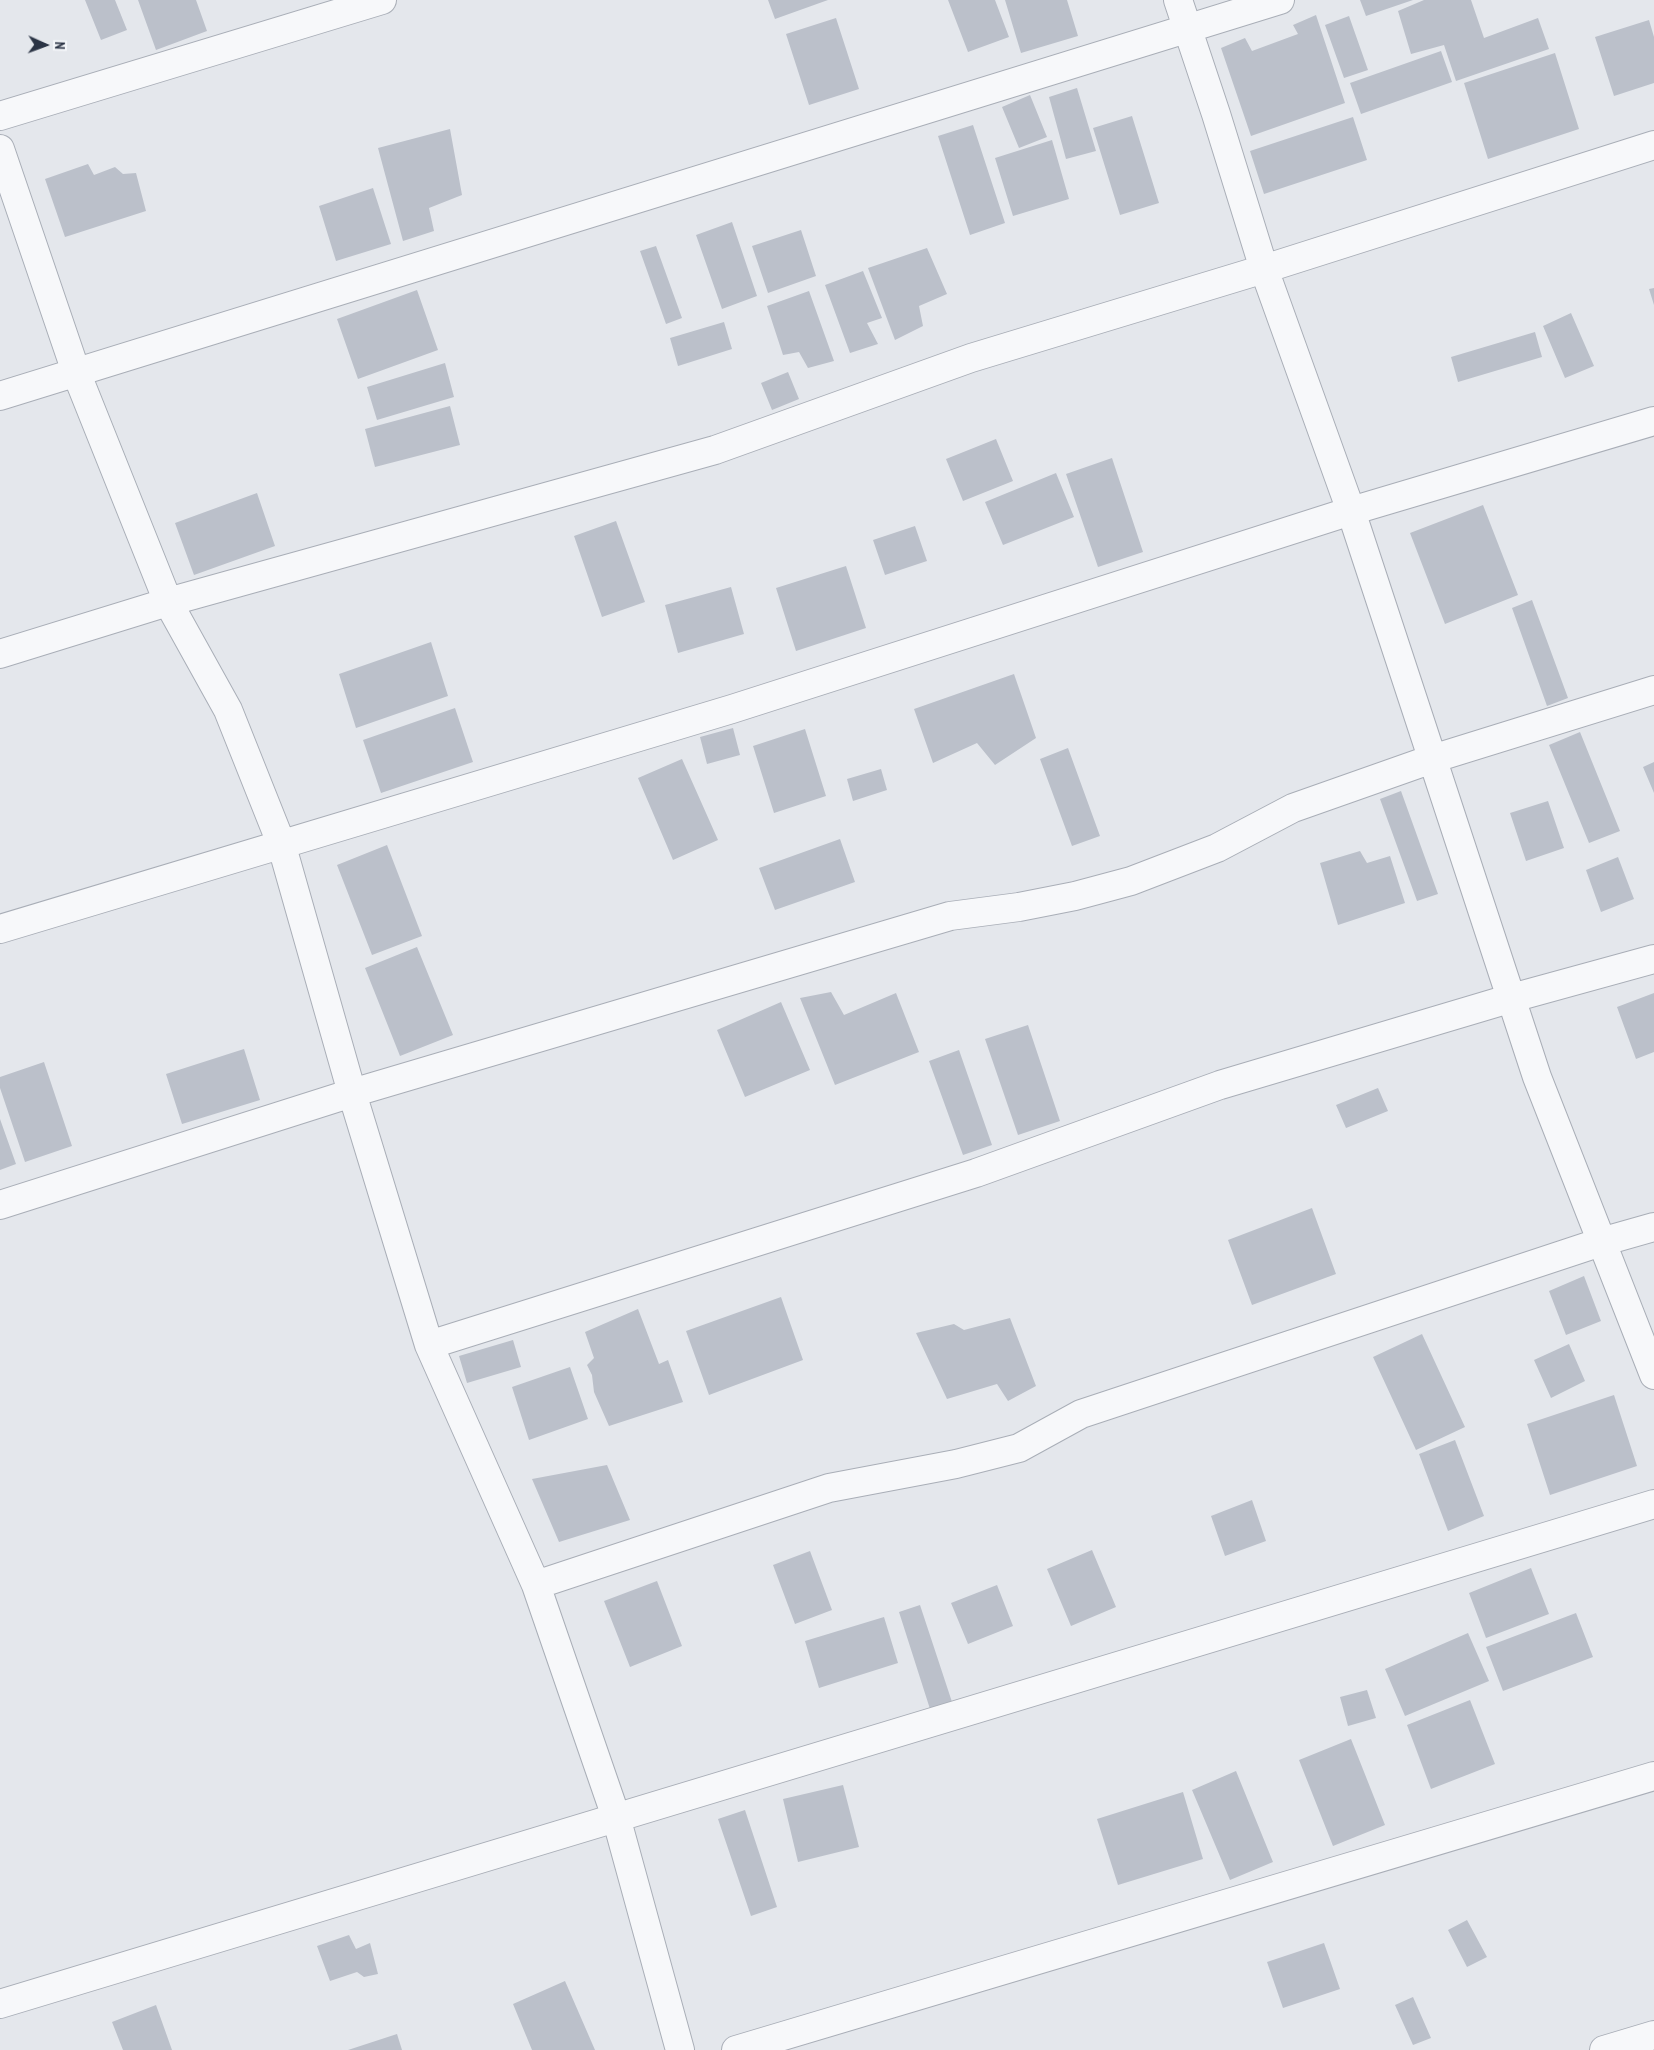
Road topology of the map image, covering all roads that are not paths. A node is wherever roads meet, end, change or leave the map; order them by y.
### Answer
1 (382, 0) edge
2 (1178, 0) edge
3 (1280, 0) edge
4 (1188, 28) junction
5 (0, 116) edge
6 (1654, 144) edge
7 (0, 149) edge
8 (1264, 269) junction
9 (76, 372) junction
10 (0, 396) edge
11 (1654, 421) edge
12 (1351, 510) junction
13 (168, 602) junction
14 (0, 654) edge
15 (1654, 690) edge
16 (1432, 758) junction
17 (282, 843) junction
18 (0, 929) edge
19 (1654, 958) edge
20 (1512, 998) junction
21 (352, 1093) junction
22 (0, 1205) edge
23 (1654, 1227) edge
24 (1601, 1242) junction
25 (429, 1345) junction
26 (1654, 1375) edge
27 (1654, 1504) edge
28 (536, 1585) junction
29 (1654, 1776) edge
30 (616, 1817) junction
31 (0, 2004) edge
32 (1654, 2035) edge
33 (680, 2050) edge
34 (736, 2050) edge
35 (1604, 2050) edge

1 - 5 street
2 - 4 street
3 - 4 street
4 - 8 street
4 - 9 street
6 - 8 street
7 - 9 street
8 - 12 street
8 - 13 street
9 - 10 street
9 - 13 street
11 - 12 street
12 - 16 street
12 - 17 street
13 - 14 street
13 - 17 street
15 - 16 street
16 - 20 street
16 - 21 street
17 - 18 street
17 - 21 street
19 - 20 street
20 - 24 street
20 - 25 street
21 - 22 street
21 - 25 street
23 - 24 street
24 - 26 street
24 - 28 street
25 - 28 street
27 - 30 street
28 - 30 street
29 - 34 street
30 - 31 street
30 - 33 street
32 - 35 street

